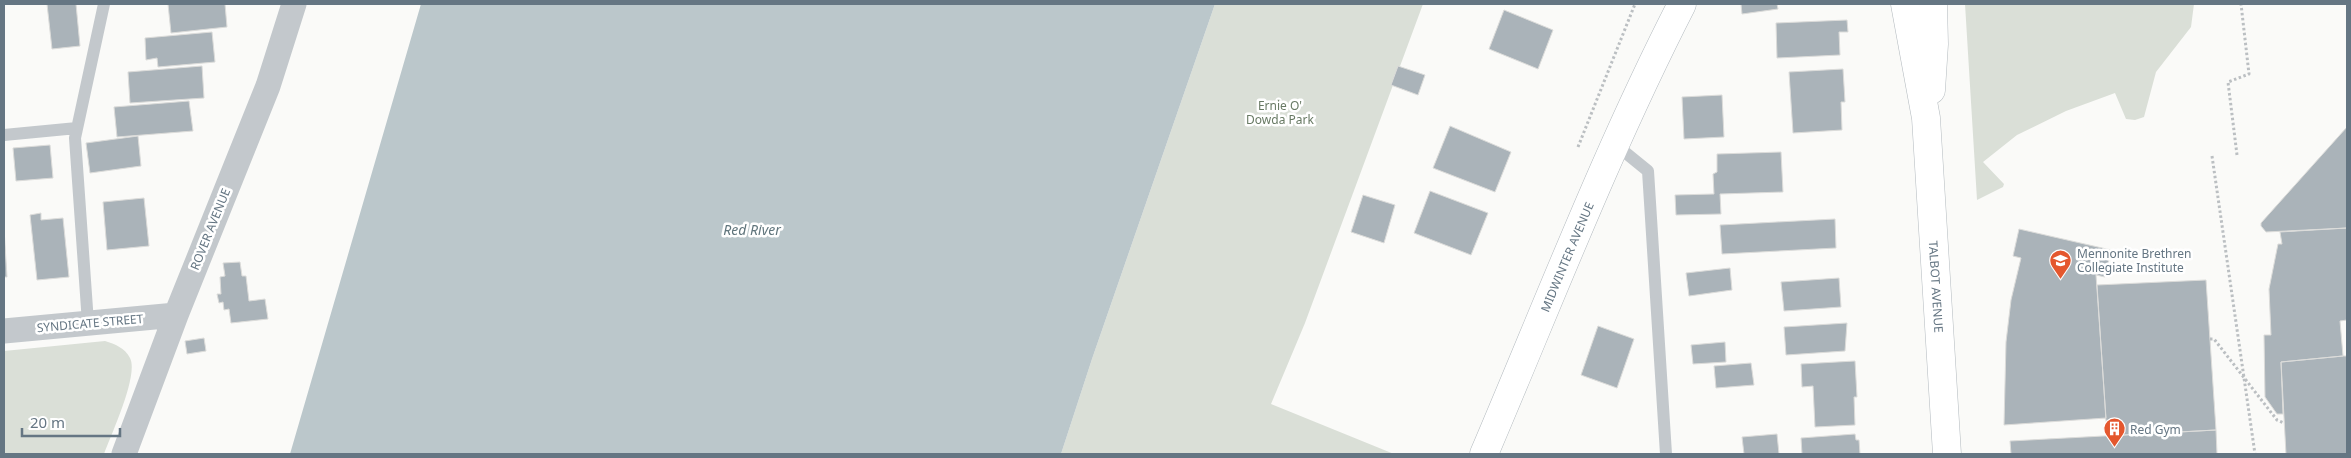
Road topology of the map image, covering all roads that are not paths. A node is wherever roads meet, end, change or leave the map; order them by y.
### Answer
1 (104, 4) edge
2 (294, 4) edge
3 (1665, 4) edge
4 (1682, 4) edge
5 (1905, 4) edge
6 (1933, 4) edge
7 (1652, 61) junction
8 (1926, 118) junction
9 (77, 128) junction
10 (4, 135) edge
11 (1616, 145) junction
12 (176, 315) junction
13 (88, 323) junction
14 (4, 331) edge
15 (124, 454) edge
16 (1484, 454) edge
17 (1666, 454) edge
18 (1947, 454) edge

1 - 9 lane
2 - 12 street, ROVER AVENUE
3 - 7 main road, MIDWINTER AVENUE
4 - 7 main road, MIDWINTER AVENUE
5 - 8 main road
6 - 8 main road
7 - 11 main road, MIDWINTER AVENUE
8 - 18 main road, TALBOT AVENUE
9 - 10 lane
9 - 13 lane
11 - 16 main road, MIDWINTER AVENUE
11 - 17 lane
12 - 13 street, SYNDICATE STREET
12 - 15 street, ROVER AVENUE
13 - 14 street, SYNDICATE STREET

